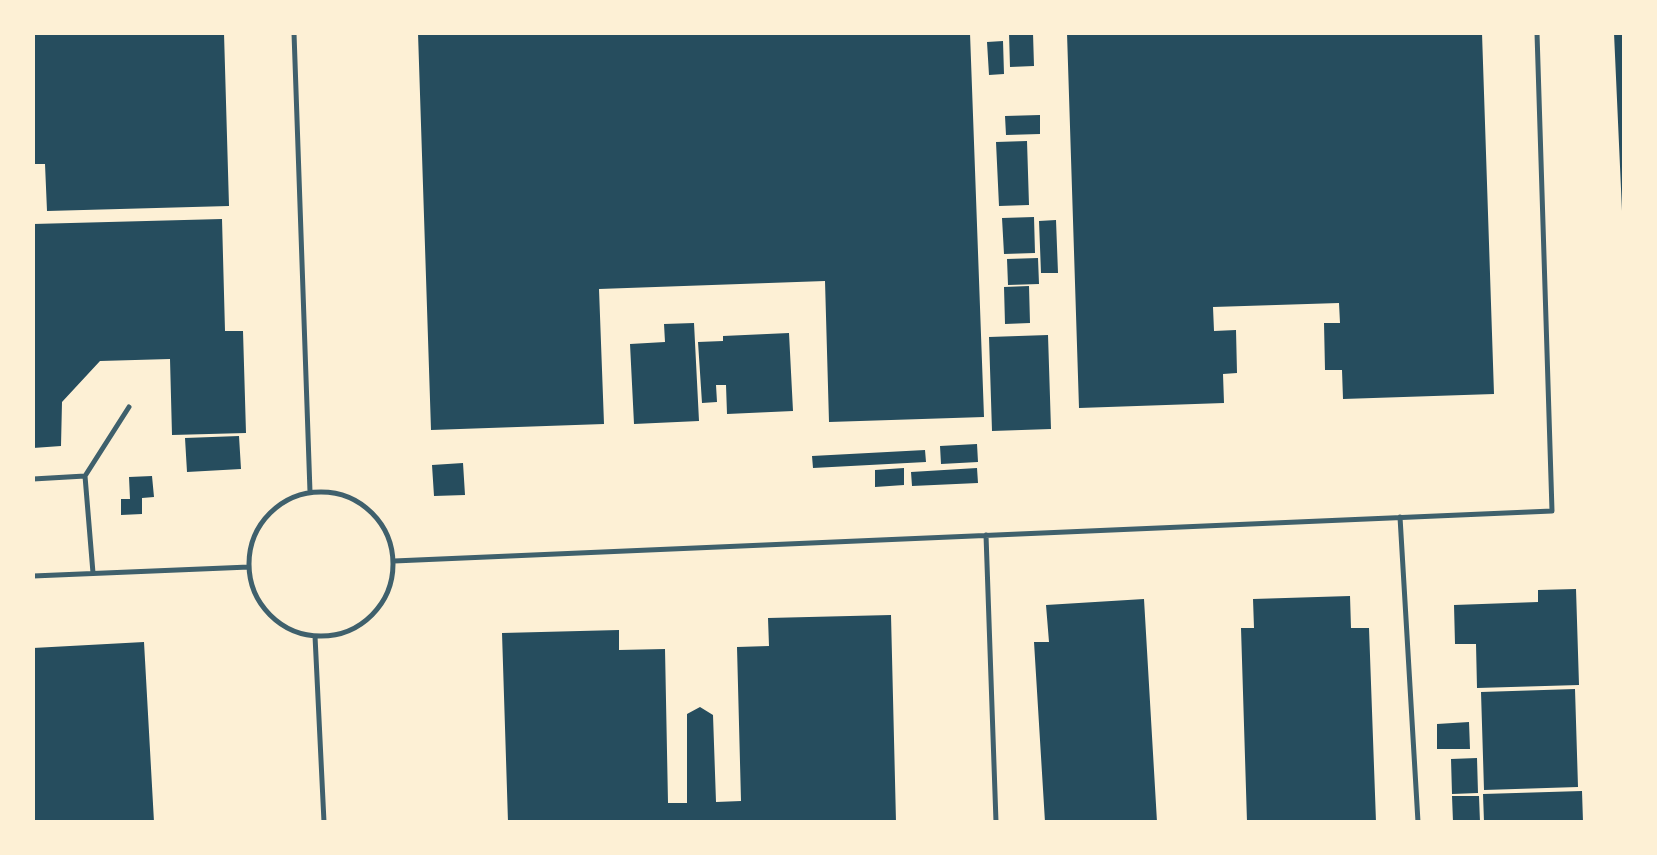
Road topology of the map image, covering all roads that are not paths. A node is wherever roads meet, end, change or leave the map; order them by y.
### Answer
1 (293, 33) edge
2 (1537, 33) edge
3 (129, 407) dead end
4 (85, 476) junction
5 (33, 479) edge
6 (310, 492) junction
7 (1400, 517) junction
8 (986, 535) junction
9 (394, 561) junction
10 (249, 566) junction
11 (93, 573) junction
12 (33, 576) edge
13 (315, 636) junction
14 (324, 822) edge
15 (996, 822) edge
16 (1418, 822) edge

1 - 6 lane
2 - 7 lane
3 - 4 lane
4 - 5 lane
4 - 11 lane
6 - 9 lane
6 - 10 lane
7 - 8 lane
7 - 16 lane
8 - 9 lane
8 - 15 lane
9 - 13 lane
10 - 11 lane
10 - 13 lane
11 - 12 lane
13 - 14 lane

